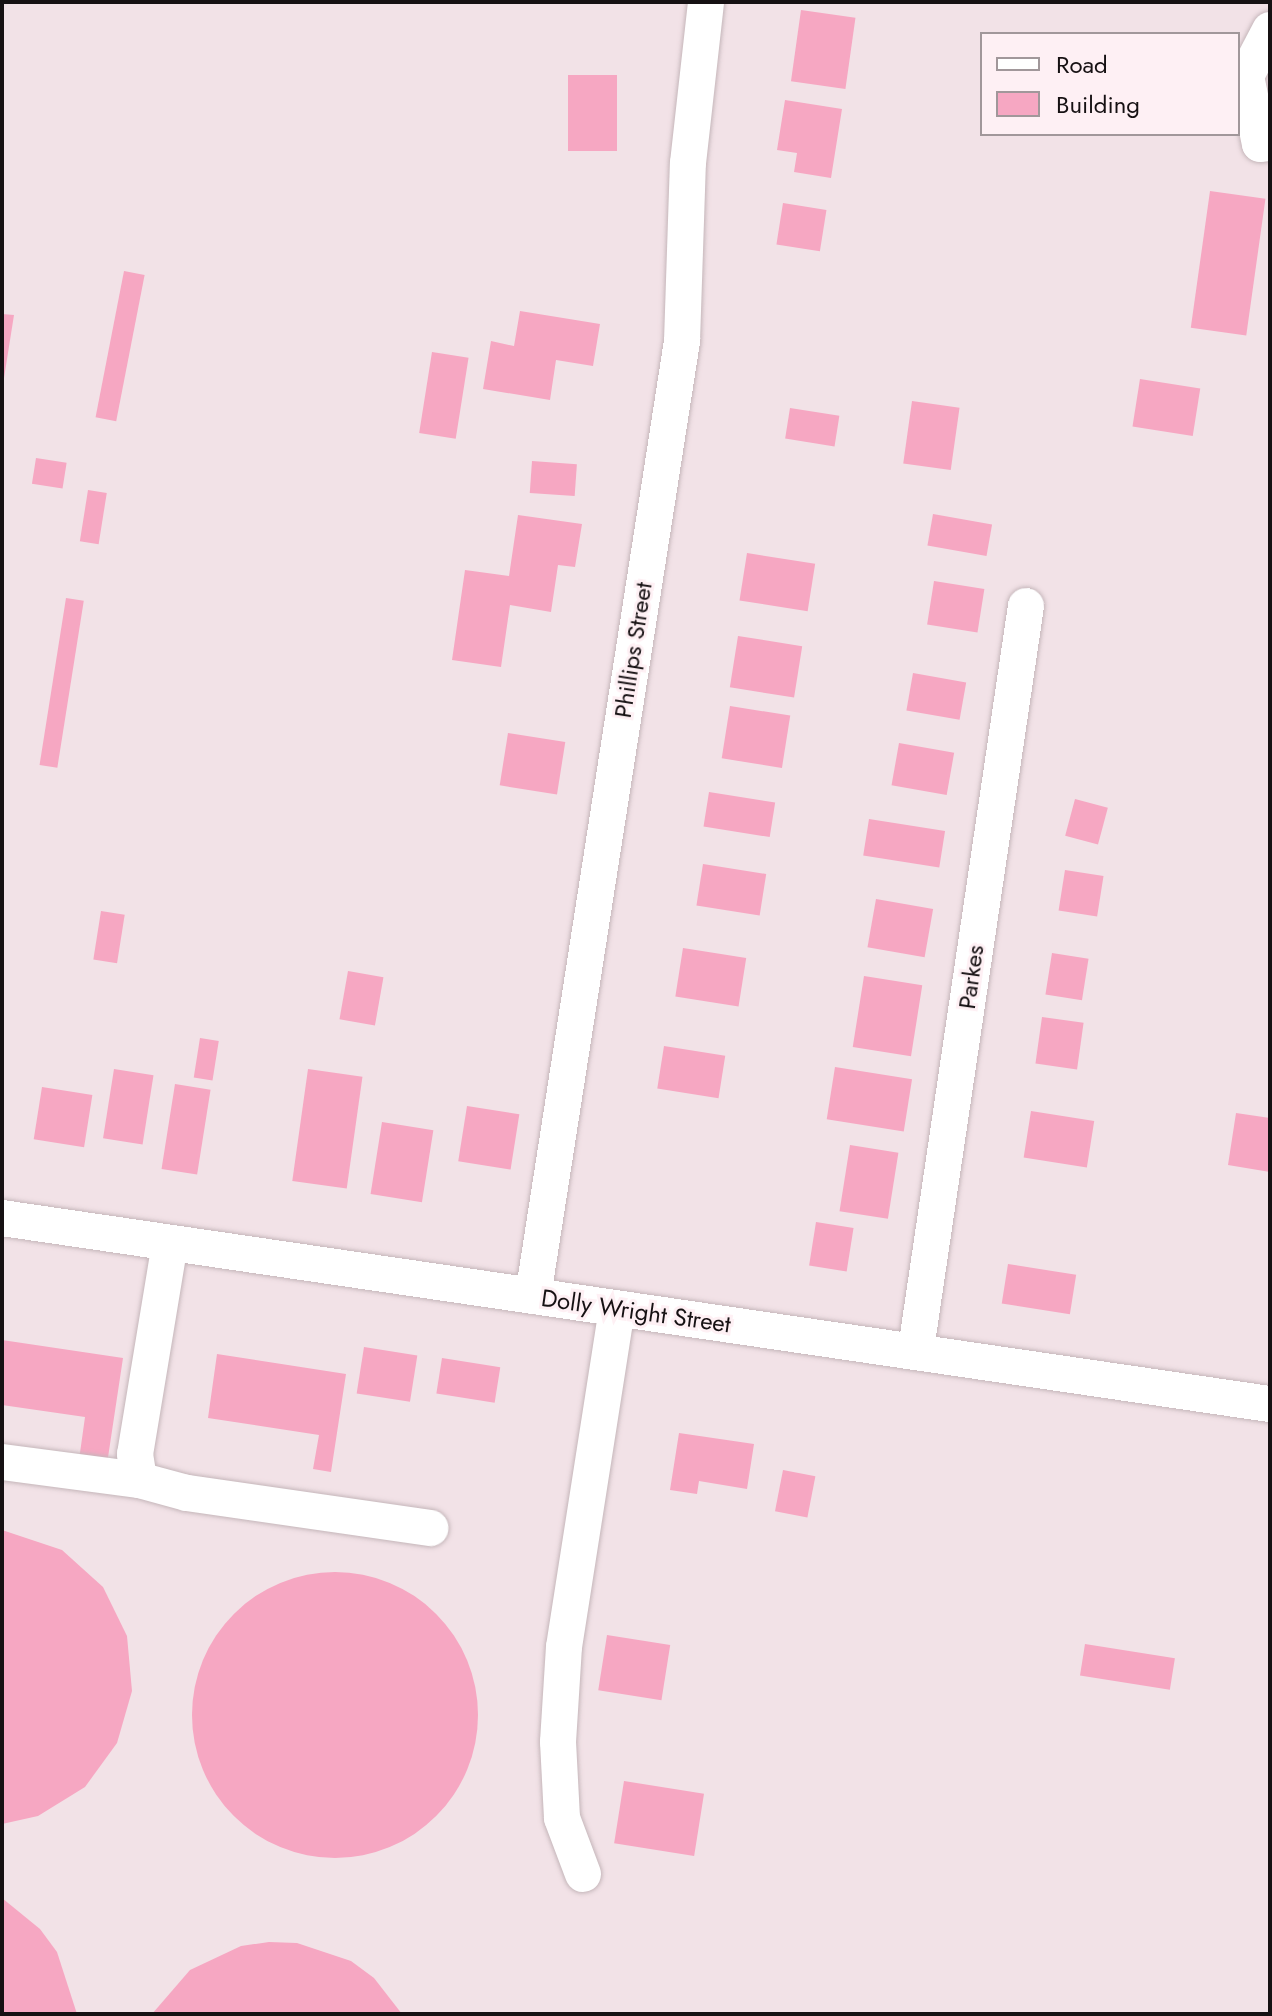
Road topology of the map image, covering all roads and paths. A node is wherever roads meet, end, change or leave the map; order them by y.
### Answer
1 (706, 2) edge
2 (1270, 30) edge
3 (1270, 143) edge
4 (1026, 606) dead end
5 (2, 1218) edge
6 (170, 1243) junction
7 (533, 1296) junction
8 (617, 1309) junction
9 (916, 1349) junction
10 (1270, 1404) edge
11 (2, 1462) edge
12 (139, 1480) junction
13 (431, 1528) dead end
14 (583, 1874) dead end

1 - 7 street, Phillips Street
2 - 3 street
4 - 9 street, Parkes
5 - 6 street, Dolly Wright Street
6 - 7 street, Dolly Wright Street
6 - 12 street
7 - 8 street, Dolly Wright Street
8 - 9 street, Dolly Wright Street
8 - 14 street
9 - 10 street, Dolly Wright Street
11 - 12 street
12 - 13 street

